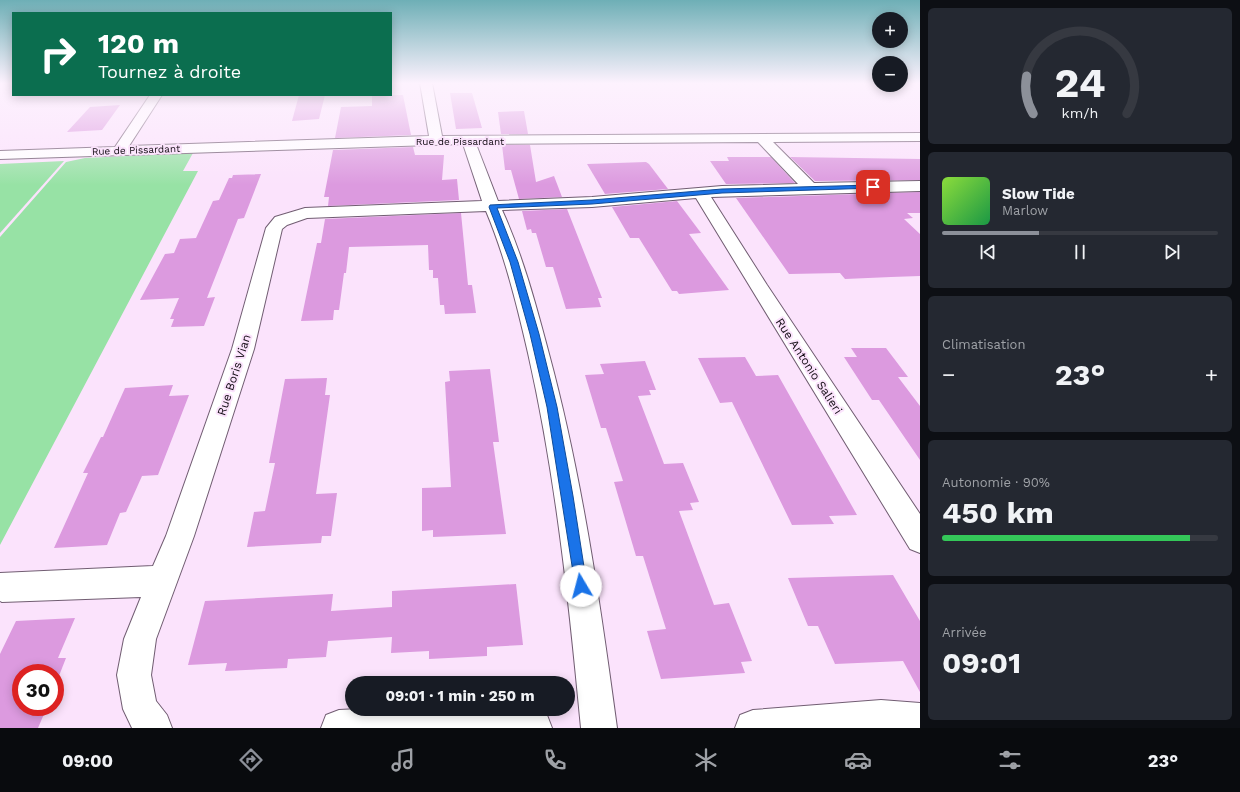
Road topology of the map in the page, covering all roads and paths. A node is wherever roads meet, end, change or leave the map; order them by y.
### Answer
1 (142, 117) edge
2 (432, 117) edge
3 (761, 137) junction
4 (920, 137) edge
5 (436, 140) junction
6 (469, 141) junction
7 (120, 150) junction
8 (0, 155) edge
9 (920, 186) edge
10 (810, 188) junction
11 (701, 193) junction
12 (492, 207) junction
13 (920, 539) edge
14 (162, 581) junction
15 (2, 587) dead end
16 (920, 721) edge
17 (154, 728) edge
18 (339, 728) edge
19 (534, 728) edge
20 (599, 728) edge
21 (753, 728) edge

1 - 7 street
2 - 5 street
3 - 4 street, Rue de Pissardant
3 - 6 street, Rue de Pissardant
3 - 10 street
5 - 6 street, Rue de Pissardant
5 - 7 street, Rue de Pissardant
6 - 12 street
7 - 8 street, Rue de Pissardant
9 - 10 street, Rue Boris Vian
10 - 11 street, Rue Boris Vian
11 - 12 street, Rue Boris Vian
11 - 13 street, Rue Antonio Salieri
12 - 14 street, Rue Boris Vian
12 - 20 street
14 - 15 street
14 - 17 street, Rue Boris Vian
16 - 21 street
18 - 19 street

